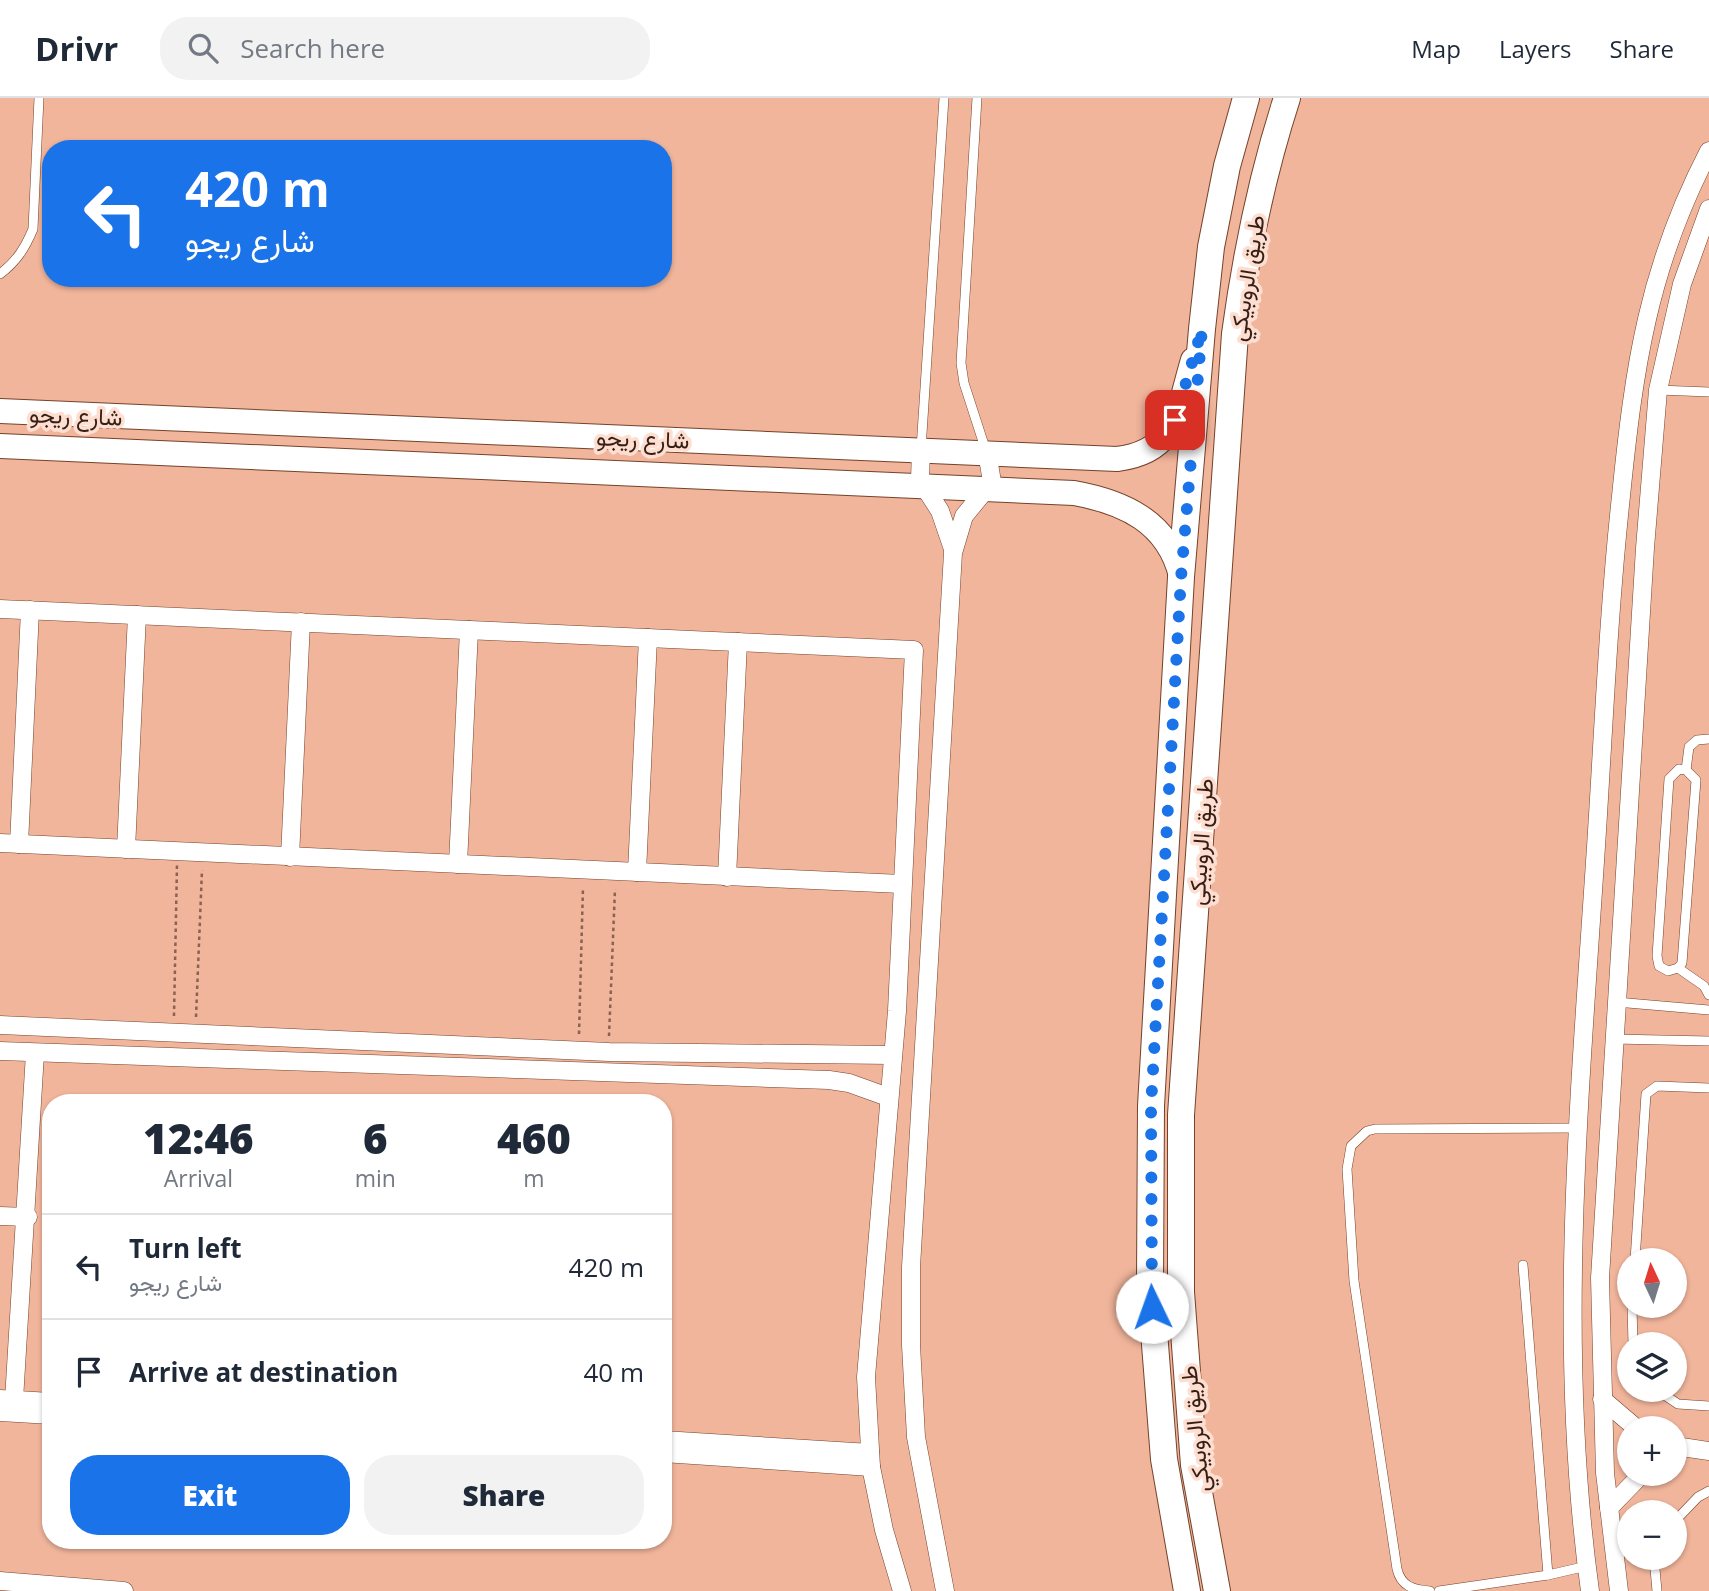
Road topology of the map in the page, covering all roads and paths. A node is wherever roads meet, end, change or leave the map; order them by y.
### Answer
1 (39, 98) edge
2 (944, 98) edge
3 (977, 98) edge
4 (1246, 98) edge
5 (1287, 98) edge
6 (1709, 151) edge
7 (1709, 209) edge
8 (0, 274) edge
9 (1202, 329) junction
10 (1658, 390) junction
11 (1709, 392) edge
12 (0, 411) edge
13 (88, 415) junction
14 (0, 446) edge
15 (921, 449) junction
16 (86, 450) junction
17 (987, 452) junction
18 (923, 487) junction
19 (989, 489) junction
20 (1616, 546) junction
21 (1645, 548) junction
22 (953, 553) junction
23 (1181, 578) junction
24 (0, 609) edge
25 (30, 610) junction
26 (137, 615) junction
27 (301, 622) junction
28 (470, 630) junction
29 (648, 638) junction
30 (738, 642) junction
31 (1709, 739) edge
32 (1686, 770) junction
33 (0, 843) edge
34 (19, 844) junction
35 (126, 849) junction
36 (177, 851) junction
37 (203, 853) junction
38 (290, 857) junction
39 (458, 864) junction
40 (584, 870) junction
41 (615, 871) junction
42 (637, 872) junction
43 (727, 877) junction
44 (902, 884) junction
45 (1678, 968) junction
46 (1709, 995) edge
47 (1615, 1005) junction
48 (1586, 1006) junction
49 (1709, 1008) edge
50 (0, 1026) edge
51 (173, 1034) junction
52 (195, 1035) junction
53 (1613, 1039) junction
54 (1708, 1044) edge
55 (473, 1046) junction
56 (0, 1051) edge
57 (579, 1051) junction
58 (609, 1052) junction
59 (35, 1053) junction
60 (892, 1055) junction
61 (473, 1068) junction
62 (1709, 1088) edge
63 (888, 1097) junction
64 (1578, 1128) junction
65 (0, 1216) edge
66 (27, 1217) junction
67 (1636, 1248) edge
68 (1523, 1265) dead end
69 (7, 1399) edge
70 (1602, 1399) junction
71 (42, 1401) edge
72 (1675, 1402) edge
73 (1709, 1406) edge
74 (0, 1412) edge
75 (42, 1414) edge
76 (1622, 1416) edge
77 (672, 1441) edge
78 (1687, 1450) edge
79 (1709, 1451) edge
80 (672, 1454) edge
81 (871, 1460) junction
82 (1630, 1486) edge
83 (1709, 1491) edge
84 (1609, 1508) junction
85 (1687, 1508) edge
86 (1614, 1556) junction
87 (1587, 1566) junction
88 (1655, 1570) edge
89 (1548, 1575) junction
90 (0, 1581) edge
91 (124, 1591) edge
92 (902, 1591) edge
93 (946, 1591) edge
94 (1187, 1591) edge
95 (1217, 1591) edge
96 (1430, 1591) edge
97 (1439, 1591) edge
98 (1590, 1591) edge
99 (1619, 1591) edge
100 (1657, 1591) edge

1 - 8 lane
2 - 15 lane
3 - 17 lane
4 - 9 main road, طريق الروبيكي
5 - 95 main road, طريق الروبيكي
6 - 20 street
7 - 10 street
9 - 17 main road, شارع ريجو
9 - 23 main road, طريق الروبيكي
10 - 11 lane
10 - 21 street
12 - 13 main road, شارع ريجو
13 - 15 main road, شارع ريجو
13 - 16 main road
14 - 16 main road, شارع ريجو
15 - 17 main road, شارع ريجو
15 - 18 street
16 - 18 main road, شارع ريجو
17 - 19 street
18 - 19 main road, شارع ريجو
18 - 22 street
19 - 22 street
19 - 23 main road, شارع ريجو
20 - 21 street
20 - 48 street
21 - 47 street
22 - 93 street
23 - 94 main road, طريق الروبيكي
24 - 25 street
25 - 26 street
25 - 34 street
26 - 27 street
26 - 35 street
27 - 28 street
27 - 38 street
28 - 29 street
28 - 39 street
29 - 30 street
29 - 42 street
30 - 43 street
30 - 44 street
31 - 32 lane
32 - 45 lane
32 - 45 lane
33 - 34 street
34 - 35 street
35 - 36 street
36 - 37 street
36 - 51 path
37 - 38 street
37 - 52 path
38 - 39 street
39 - 40 street
40 - 41 street
40 - 57 path
41 - 42 street
41 - 58 path
42 - 43 street
43 - 44 street
44 - 60 street
45 - 46 lane
47 - 48 street
47 - 49 lane
47 - 53 street
48 - 64 street
50 - 51 street
51 - 52 street
52 - 55 street
53 - 54 lane
53 - 70 street
55 - 57 street
55 - 61 street
56 - 59 street
57 - 58 street
58 - 60 street
59 - 61 street
59 - 66 street
60 - 63 street
61 - 63 street
62 - 67 lane
63 - 81 street
64 - 87 street
64 - 96 lane
65 - 66 street
66 - 69 street
68 - 89 lane
69 - 71 street
70 - 76 street
70 - 84 street
72 - 73 lane
74 - 75 street
77 - 81 street
78 - 79 street
80 - 81 street
81 - 92 street
82 - 84 street
83 - 85 lane
84 - 86 street
86 - 87 street
86 - 99 street
87 - 89 lane
87 - 98 street
88 - 100 lane
89 - 97 lane
90 - 91 street

